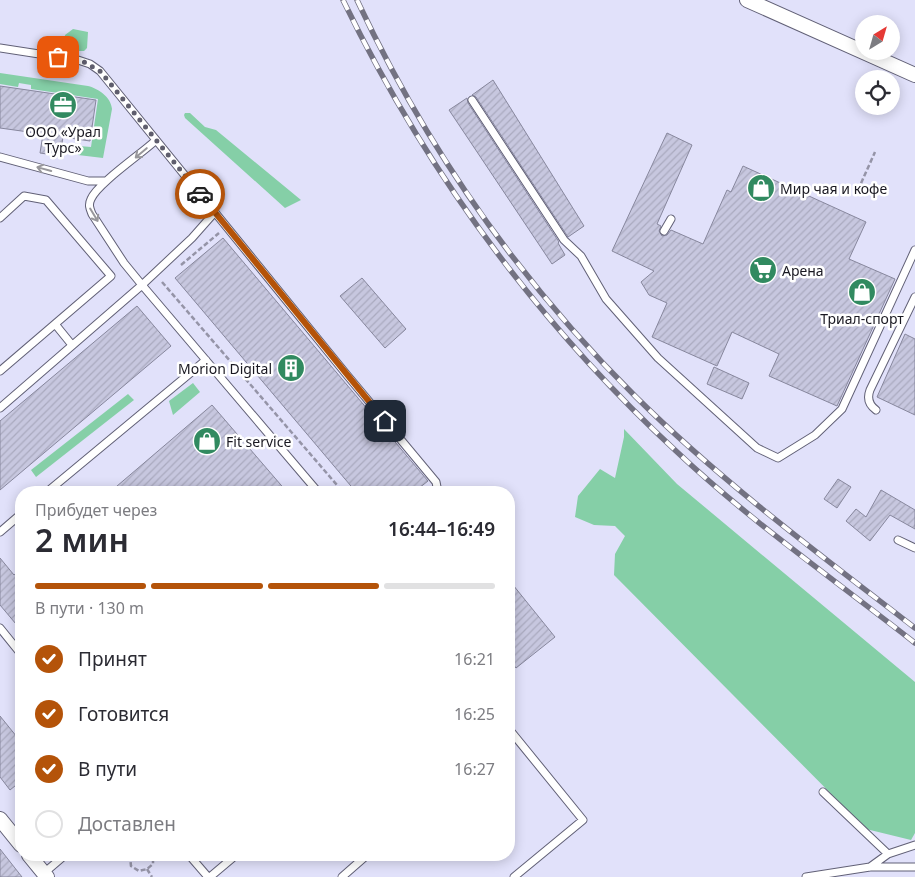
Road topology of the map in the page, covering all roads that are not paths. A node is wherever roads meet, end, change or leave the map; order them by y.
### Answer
1 (747, 0) edge
2 (0, 48) edge
3 (915, 75) edge
4 (472, 100) dead end
5 (155, 141) junction
6 (0, 157) edge
7 (108, 180) junction
8 (215, 212) junction
9 (0, 218) edge
10 (671, 218) dead end
11 (664, 232) dead end
12 (915, 250) edge
13 (142, 285) junction
14 (915, 297) edge
15 (55, 324) junction
16 (72, 345) junction
17 (206, 360) junction
18 (0, 371) edge
19 (0, 408) edge
20 (876, 410) dead end
21 (54, 486) edge
22 (313, 486) edge
23 (437, 486) edge
24 (15, 519) edge
25 (0, 532) edge
26 (898, 540) dead end
27 (915, 548) edge
28 (0, 628) edge
29 (15, 647) edge
30 (515, 736) edge
31 (823, 792) dead end
32 (0, 820) edge
33 (15, 838) edge
34 (915, 845) edge
35 (888, 854) junction
36 (34, 861) edge
37 (59, 861) edge
38 (194, 861) edge
39 (229, 861) edge
40 (360, 861) edge
41 (870, 867) junction
42 (915, 867) edge
43 (46, 875) edge
44 (209, 877) edge
45 (342, 877) edge
46 (514, 877) edge
47 (806, 877) edge

1 - 3 street
2 - 5 lane
4 - 12 lane
5 -> 7 lane
5 - 8 lane
7 -> 6 lane
7 -> 13 lane
8 - 13 lane
8 - 23 lane
9 - 15 lane
10 - 11 lane
13 - 16 lane
13 - 17 lane
14 - 20 lane
15 - 16 lane
15 - 18 lane
16 - 19 lane
17 - 21 lane
17 - 22 lane
24 - 25 lane
26 - 27 lane
28 - 29 lane
30 - 46 lane
31 - 35 lane
32 - 33 street
34 - 35 lane
35 - 41 lane
36 - 43 street
37 - 43 lane
38 - 44 lane
39 - 44 lane
40 - 45 lane
41 - 42 lane
41 - 47 lane

